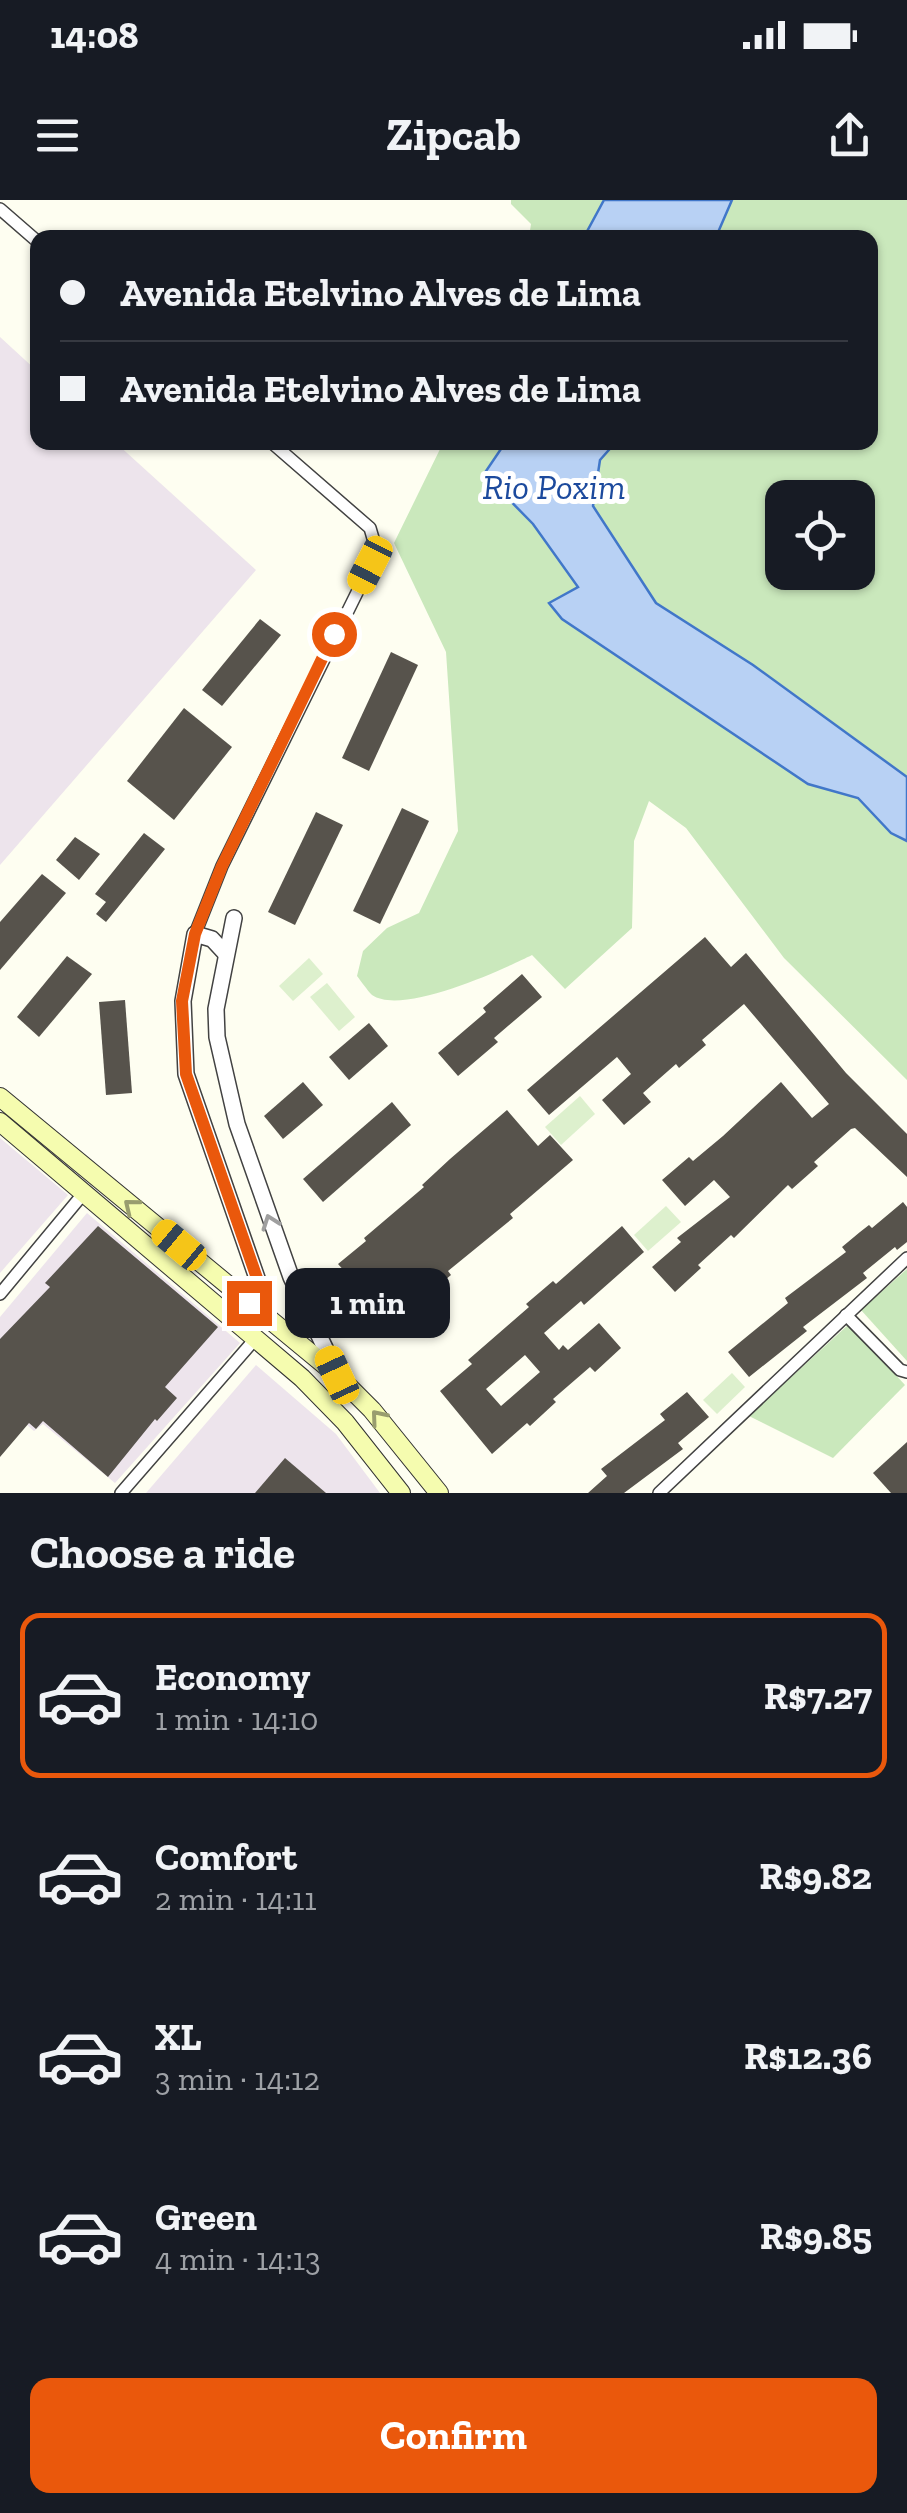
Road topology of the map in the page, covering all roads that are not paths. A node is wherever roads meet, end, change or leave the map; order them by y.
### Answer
1 (0, 209) edge
2 (30, 235) edge
3 (280, 450) edge
4 (234, 918) dead end
5 (195, 934) junction
6 (226, 953) junction
7 (0, 1097) edge
8 (0, 1122) edge
9 (84, 1194) junction
10 (907, 1258) edge
11 (0, 1294) edge
12 (249, 1303) junction
13 (846, 1315) junction
14 (255, 1339) junction
15 (907, 1372) edge
16 (337, 1375) junction
17 (121, 1493) edge
18 (401, 1493) edge
19 (439, 1493) edge
20 (659, 1493) edge

1 - 2 street
3 - 5 street
4 - 6 street
5 - 6 street
5 - 12 street
16 -> 6 street
12 -> 7 main road
8 - 9 main road
9 - 11 street
9 - 14 main road
10 - 13 street
12 - 16 main road
13 - 15 street
13 - 20 street
14 - 17 street
14 - 18 main road
19 -> 16 main road

